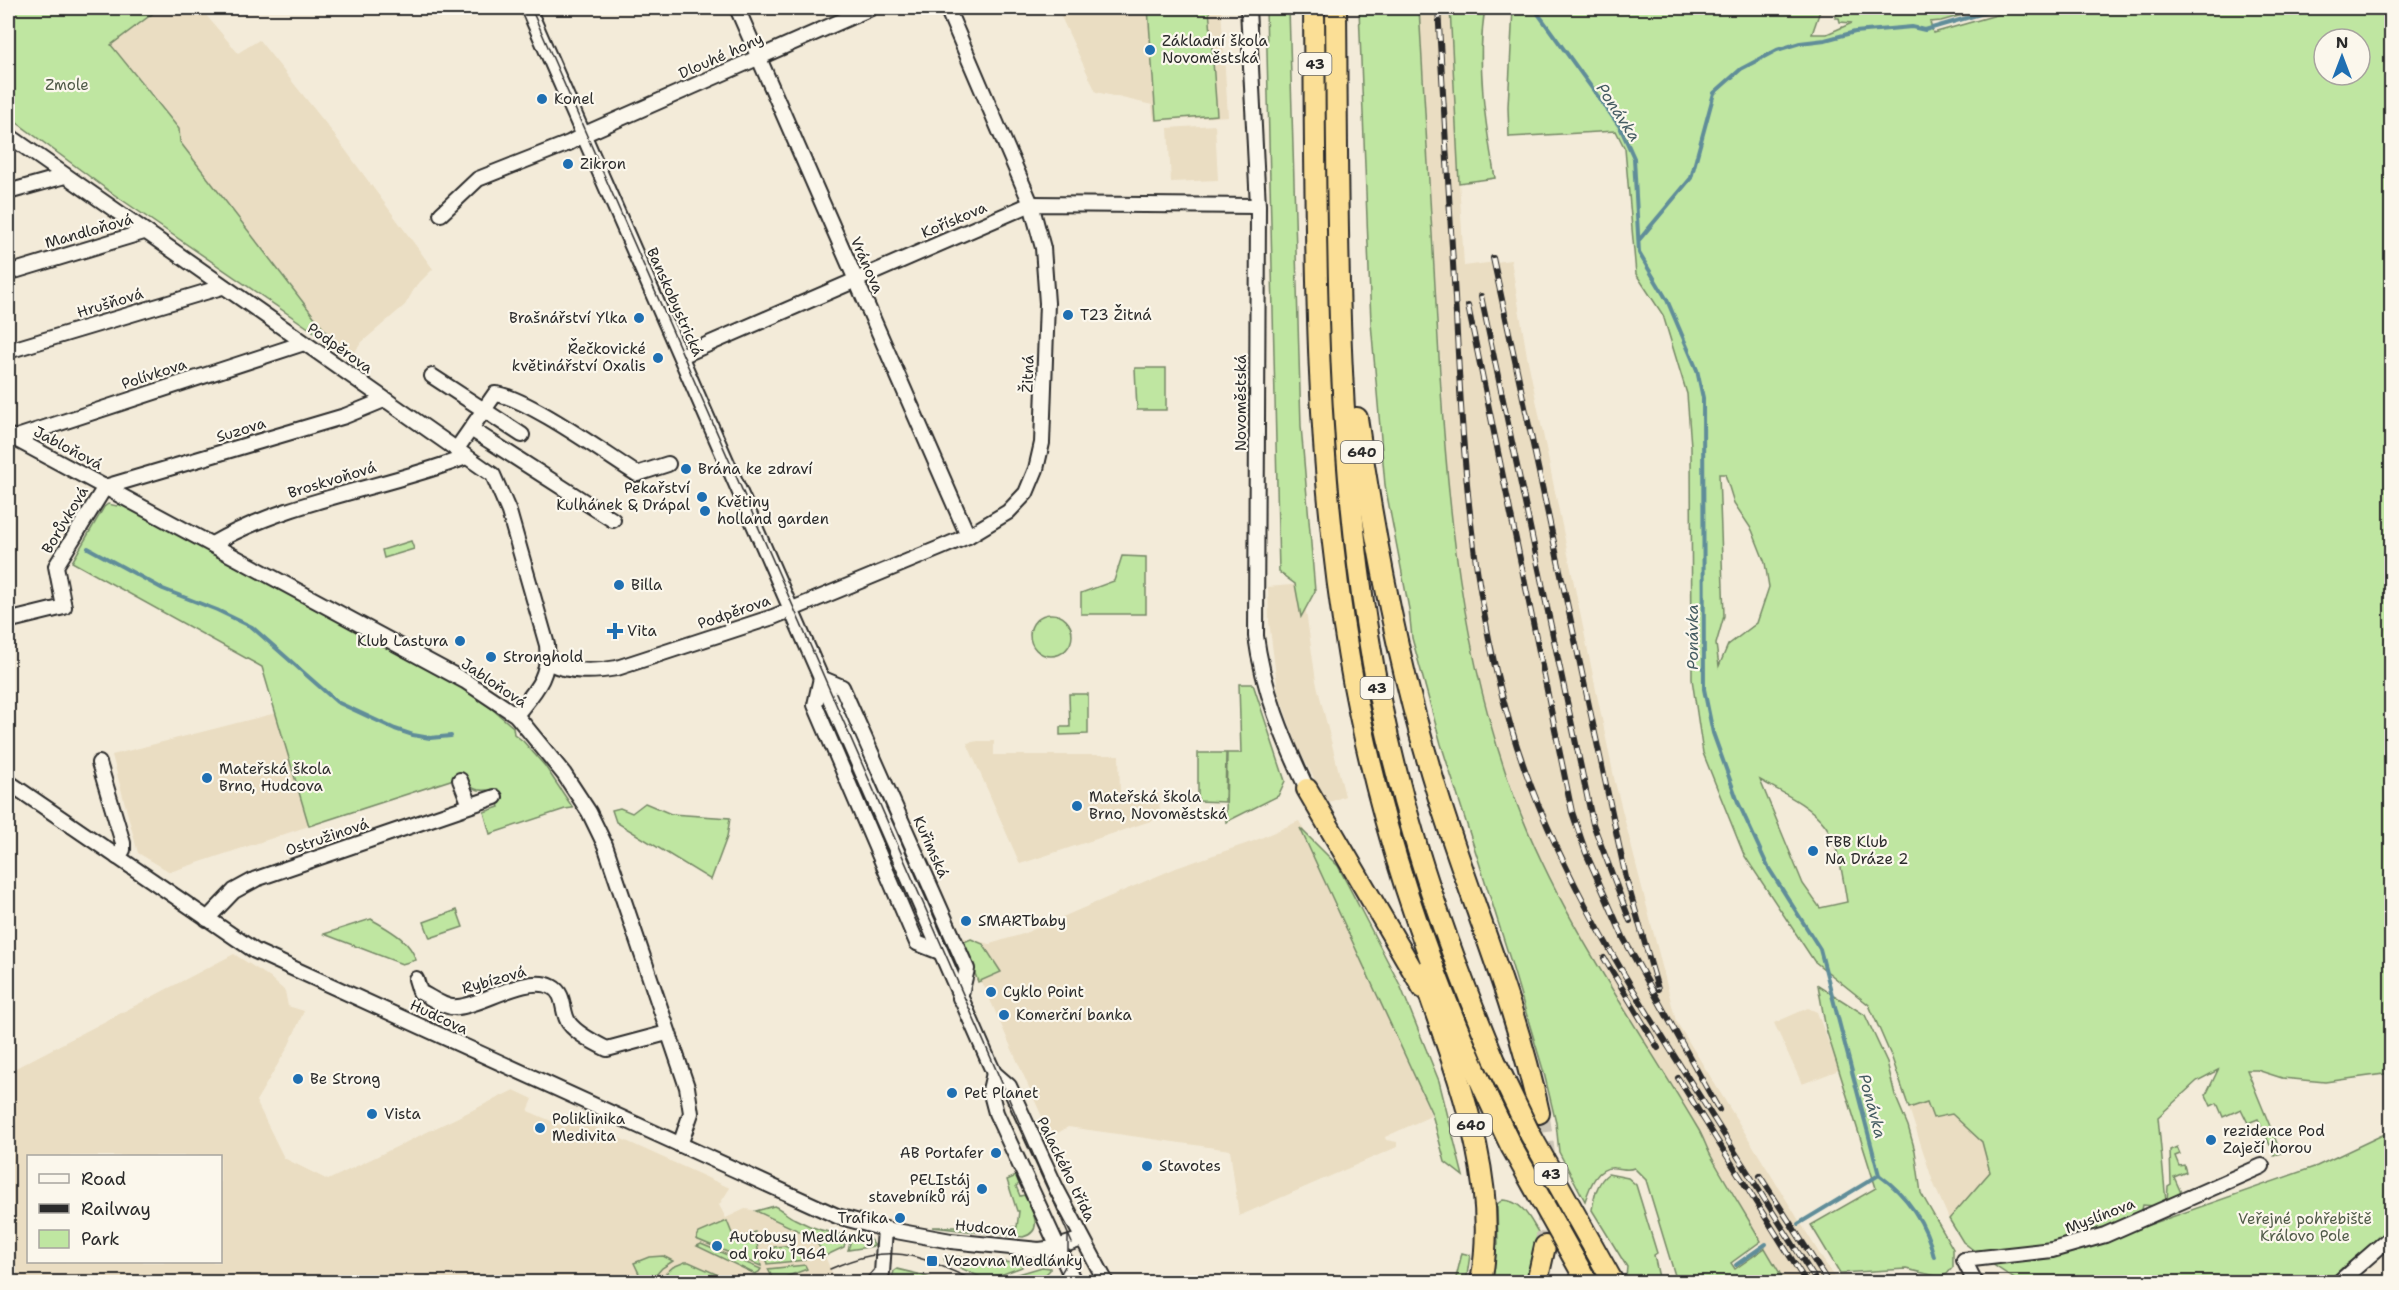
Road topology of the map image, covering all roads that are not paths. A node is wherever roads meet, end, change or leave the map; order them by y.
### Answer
1 (528, 8) edge
2 (737, 8) edge
3 (871, 8) edge
4 (947, 8) edge
5 (1248, 8) edge
6 (1314, 8) edge
7 (1336, 8) edge
8 (758, 57) junction
9 (8, 135) edge
10 (584, 135) junction
11 (65, 176) junction
12 (8, 192) edge
13 (1031, 204) junction
14 (1258, 206) junction
15 (441, 214) dead end
16 (144, 232) junction
17 (8, 273) edge
18 (856, 280) junction
19 (222, 287) junction
20 (1340, 297) junction
21 (304, 343) junction
22 (8, 351) edge
23 (681, 356) junction
24 (432, 376) dead end
25 (384, 399) junction
26 (484, 409) junction
27 (471, 429) junction
28 (522, 435) dead end
29 (11, 436) edge
30 (461, 453) junction
31 (668, 464) dead end
32 (105, 487) junction
33 (613, 520) dead end
34 (968, 536) junction
35 (212, 544) junction
36 (792, 609) junction
37 (12, 620) dead end
38 (549, 663) junction
39 (821, 678) junction
40 (516, 715) junction
41 (99, 763) dead end
42 (460, 780) dead end
43 (8, 782) edge
44 (1307, 789) joint
45 (495, 797) dead end
46 (470, 805) junction
47 (117, 857) junction
48 (1396, 859) junction
49 (207, 919) junction
50 (416, 979) dead end
51 (960, 998) junction
52 (1435, 1010) junction
53 (667, 1033) junction
54 (994, 1073) junction
55 (1539, 1113) tunnel mouth
56 (1510, 1144) junction
57 (680, 1145) junction
58 (2262, 1166) dead end
59 (885, 1229) junction
60 (2391, 1236) edge
61 (1082, 1239) junction
62 (1545, 1246) tunnel mouth
63 (1058, 1247) junction
64 (874, 1282) edge
65 (1074, 1282) edge
66 (1106, 1282) edge
67 (1481, 1282) edge
68 (1537, 1282) edge
69 (1587, 1282) edge
70 (1613, 1282) edge
71 (1975, 1282) edge
72 (2339, 1282) edge

1 - 10 street, Banskobystrická
2 - 8 street, Vránova
3 - 8 street, Dlouhé hony
4 - 13 street, Žitná
5 - 14 street, Novoměstská
6 - 48 highway, 43
7 - 20 highway, 43
8 - 10 street, Dlouhé hony
8 - 18 street, Vránova
9 - 11 street, Podpěrova
10 - 15 street, Dlouhé hony
10 - 23 street, Banskobystrická
11 - 12 street
11 - 16 street, Podpěrova
13 - 14 street, Kořískova
13 - 18 street, Kořískova
13 - 34 street, Žitná
14 - 44 street, Novoměstská
16 - 17 street, Mandloňová
16 - 19 street, Podpěrova
18 - 23 street, Kořískova
18 - 34 street, Vránova
19 - 21 street, Podpěrova
19 - 22 street, Hrušňová
20 - 55 highway, 640
20 - 70 highway, 43, bridge
21 - 25 street, Podpěrova
21 - 29 street, Polívkova
23 - 36 street, Banskobystrická
24 - 26 street
25 - 30 street, Podpěrova
25 - 32 street, Suzova
26 - 27 street
26 - 28 street
26 - 31 street
27 - 30 street
27 - 33 street
29 - 32 street, Jabloňová
30 - 35 street, Broskvoňová
30 - 38 street, Podpěrova
32 - 35 street, Jabloňová
32 - 37 street, Borůvková
34 - 36 street, Žitná
35 - 40 street, Jabloňová
36 - 38 street, Podpěrova
36 - 39 street
38 - 40 street
39 - 51 street
39 - 51 street, Kuřimská
40 - 53 street, Jabloňová
41 - 47 street
42 - 46 street
43 - 47 street, Hudcova
44 - 52 highway
45 - 46 street, Ostružinová
46 - 49 street, Ostružinová
47 - 49 street, Hudcova
48 - 52 highway, 640
48 - 56 highway, 43
49 - 57 street, Hudcova
50 - 53 street, Rybízová
51 - 54 street, Palackého třída
52 - 56 highway
52 - 67 highway, 640
53 - 57 street, Jabloňová
54 - 61 street, Palackého třída
54 - 63 street, Palackého třída
56 - 69 highway, 43, bridge
57 - 59 street, Hudcova
58 - 71 street, Myslínova
59 - 63 street, Hudcova
59 - 64 street
60 - 72 street
61 - 63 street, Hudcova
61 - 66 street, Palackého třída
62 - 68 highway
63 - 65 street, Palackého třída

